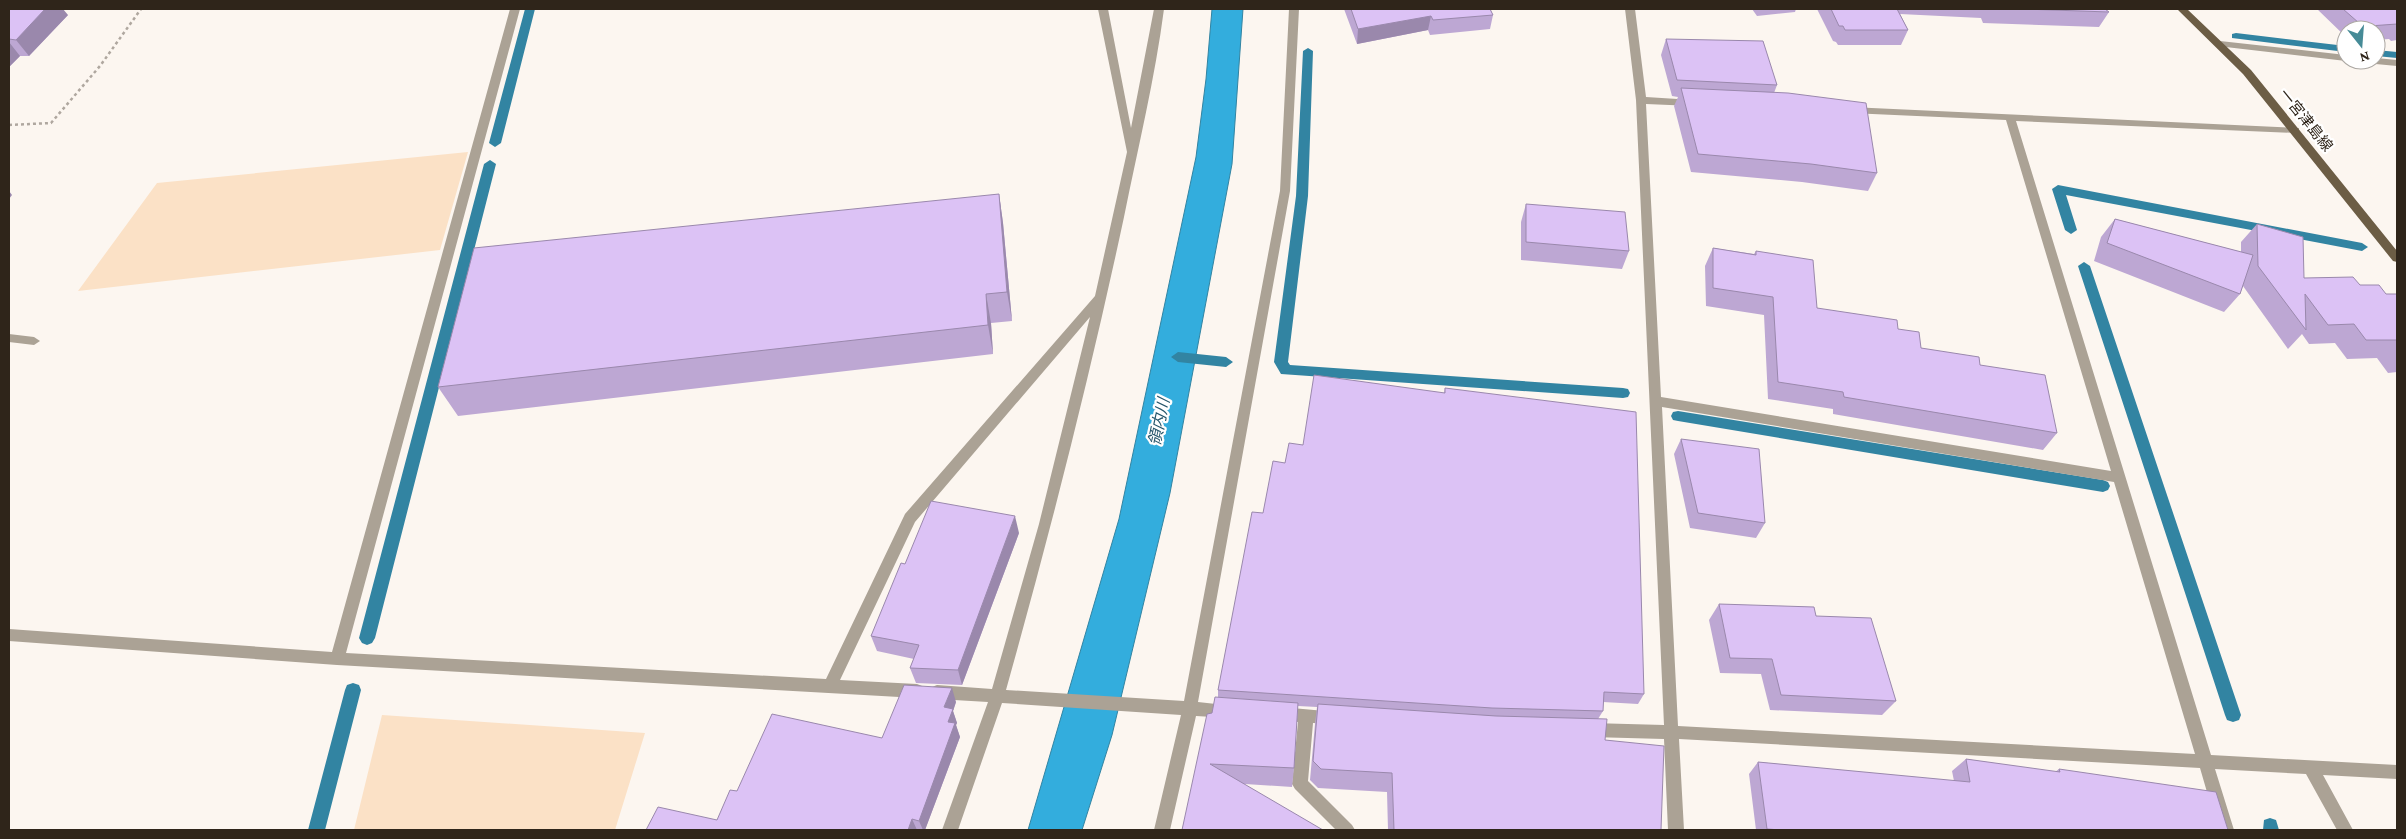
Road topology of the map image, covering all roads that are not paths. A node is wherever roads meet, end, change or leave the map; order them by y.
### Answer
1 (515, 9) edge
2 (1103, 9) edge
3 (1159, 9) edge
4 (1294, 9) edge
5 (1630, 9) edge
6 (2182, 9) edge
7 (2220, 44) junction
8 (2336, 57) edge
9 (1640, 100) junction
10 (1700, 103) edge
11 (1840, 109) edge
12 (2010, 117) junction
13 (2295, 130) junction
14 (1132, 157) junction
15 (2397, 258) edge
16 (1100, 298) junction
17 (9, 338) edge
18 (34, 341) dead end
19 (1655, 401) junction
20 (2119, 478) junction
21 (9, 635) edge
22 (338, 659) junction
23 (830, 686) junction
24 (998, 695) junction
25 (1190, 708) junction
26 (1248, 712) edge
27 (1268, 713) edge
28 (1306, 715) junction
29 (1345, 718) edge
30 (1575, 729) edge
31 (1671, 732) junction
32 (2204, 761) junction
33 (2310, 767) junction
34 (2397, 772) edge
35 (950, 830) edge
36 (1162, 830) edge
37 (1347, 830) edge
38 (1676, 830) edge
39 (2226, 830) edge
40 (2344, 830) edge

1 - 22 street
2 - 14 street
3 - 14 street
4 - 25 street
5 - 9 street
6 - 7 main road, 一宮津島線
7 - 8 street
7 - 13 main road, 一宮津島線
9 - 10 street
9 - 19 street
11 - 12 street
12 - 13 street
12 - 20 street
13 - 15 main road, 一宮津島線
14 - 16 street
16 - 23 street
16 - 24 street
17 - 18 street
19 - 20 street
19 - 31 street
20 - 32 street
21 - 22 street
22 - 23 street
23 - 24 street
24 - 25 street
24 - 35 street
25 - 26 street
25 - 36 street
27 - 28 street
28 - 29 street
28 - 37 street
30 - 31 street
31 - 32 street
31 - 38 street
32 - 33 street
32 - 39 street
33 - 34 street
33 - 40 street

